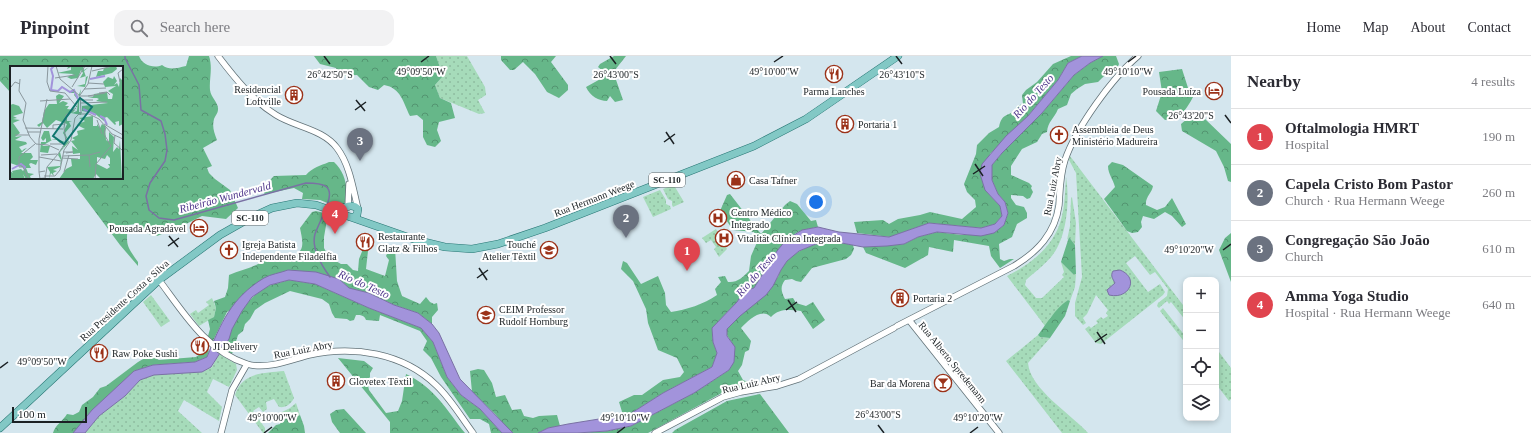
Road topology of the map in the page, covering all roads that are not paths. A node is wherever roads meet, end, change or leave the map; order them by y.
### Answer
1 (218, 56) edge
2 (898, 56) edge
3 (1138, 56) edge
4 (349, 175) junction
5 (348, 207) junction
6 (329, 209) junction
7 (358, 210) junction
8 (350, 217) junction
9 (367, 222) junction
10 (159, 280) junction
11 (909, 320) junction
12 (247, 364) junction
13 (0, 428) edge
14 (221, 433) edge
15 (473, 433) edge
16 (655, 433) edge
17 (999, 433) edge

1 - 4 street
2 - 9 main road, Rua Hermann Weege / SC-110
3 - 11 street, Rua Luiz Abry
4 - 5 street
4 - 7 street
5 - 6 main road, SC-110
5 - 7 main road
5 - 8 main road
6 - 8 main road, Rua Hermann Weege / SC-110
6 - 10 main road, Rua Presidente Costa e Silva / SC-110
7 - 8 main road
7 - 9 main road
8 - 9 main road, Rua Hermann Weege / SC-110
10 - 12 street
10 - 13 main road, Rua Presidente Costa e Silva / SC-110
11 - 16 street, Rua Luiz Abry
11 - 17 street, Rua Alberto Spredemann
12 - 14 street
12 - 15 street, Rua Luiz Abry

